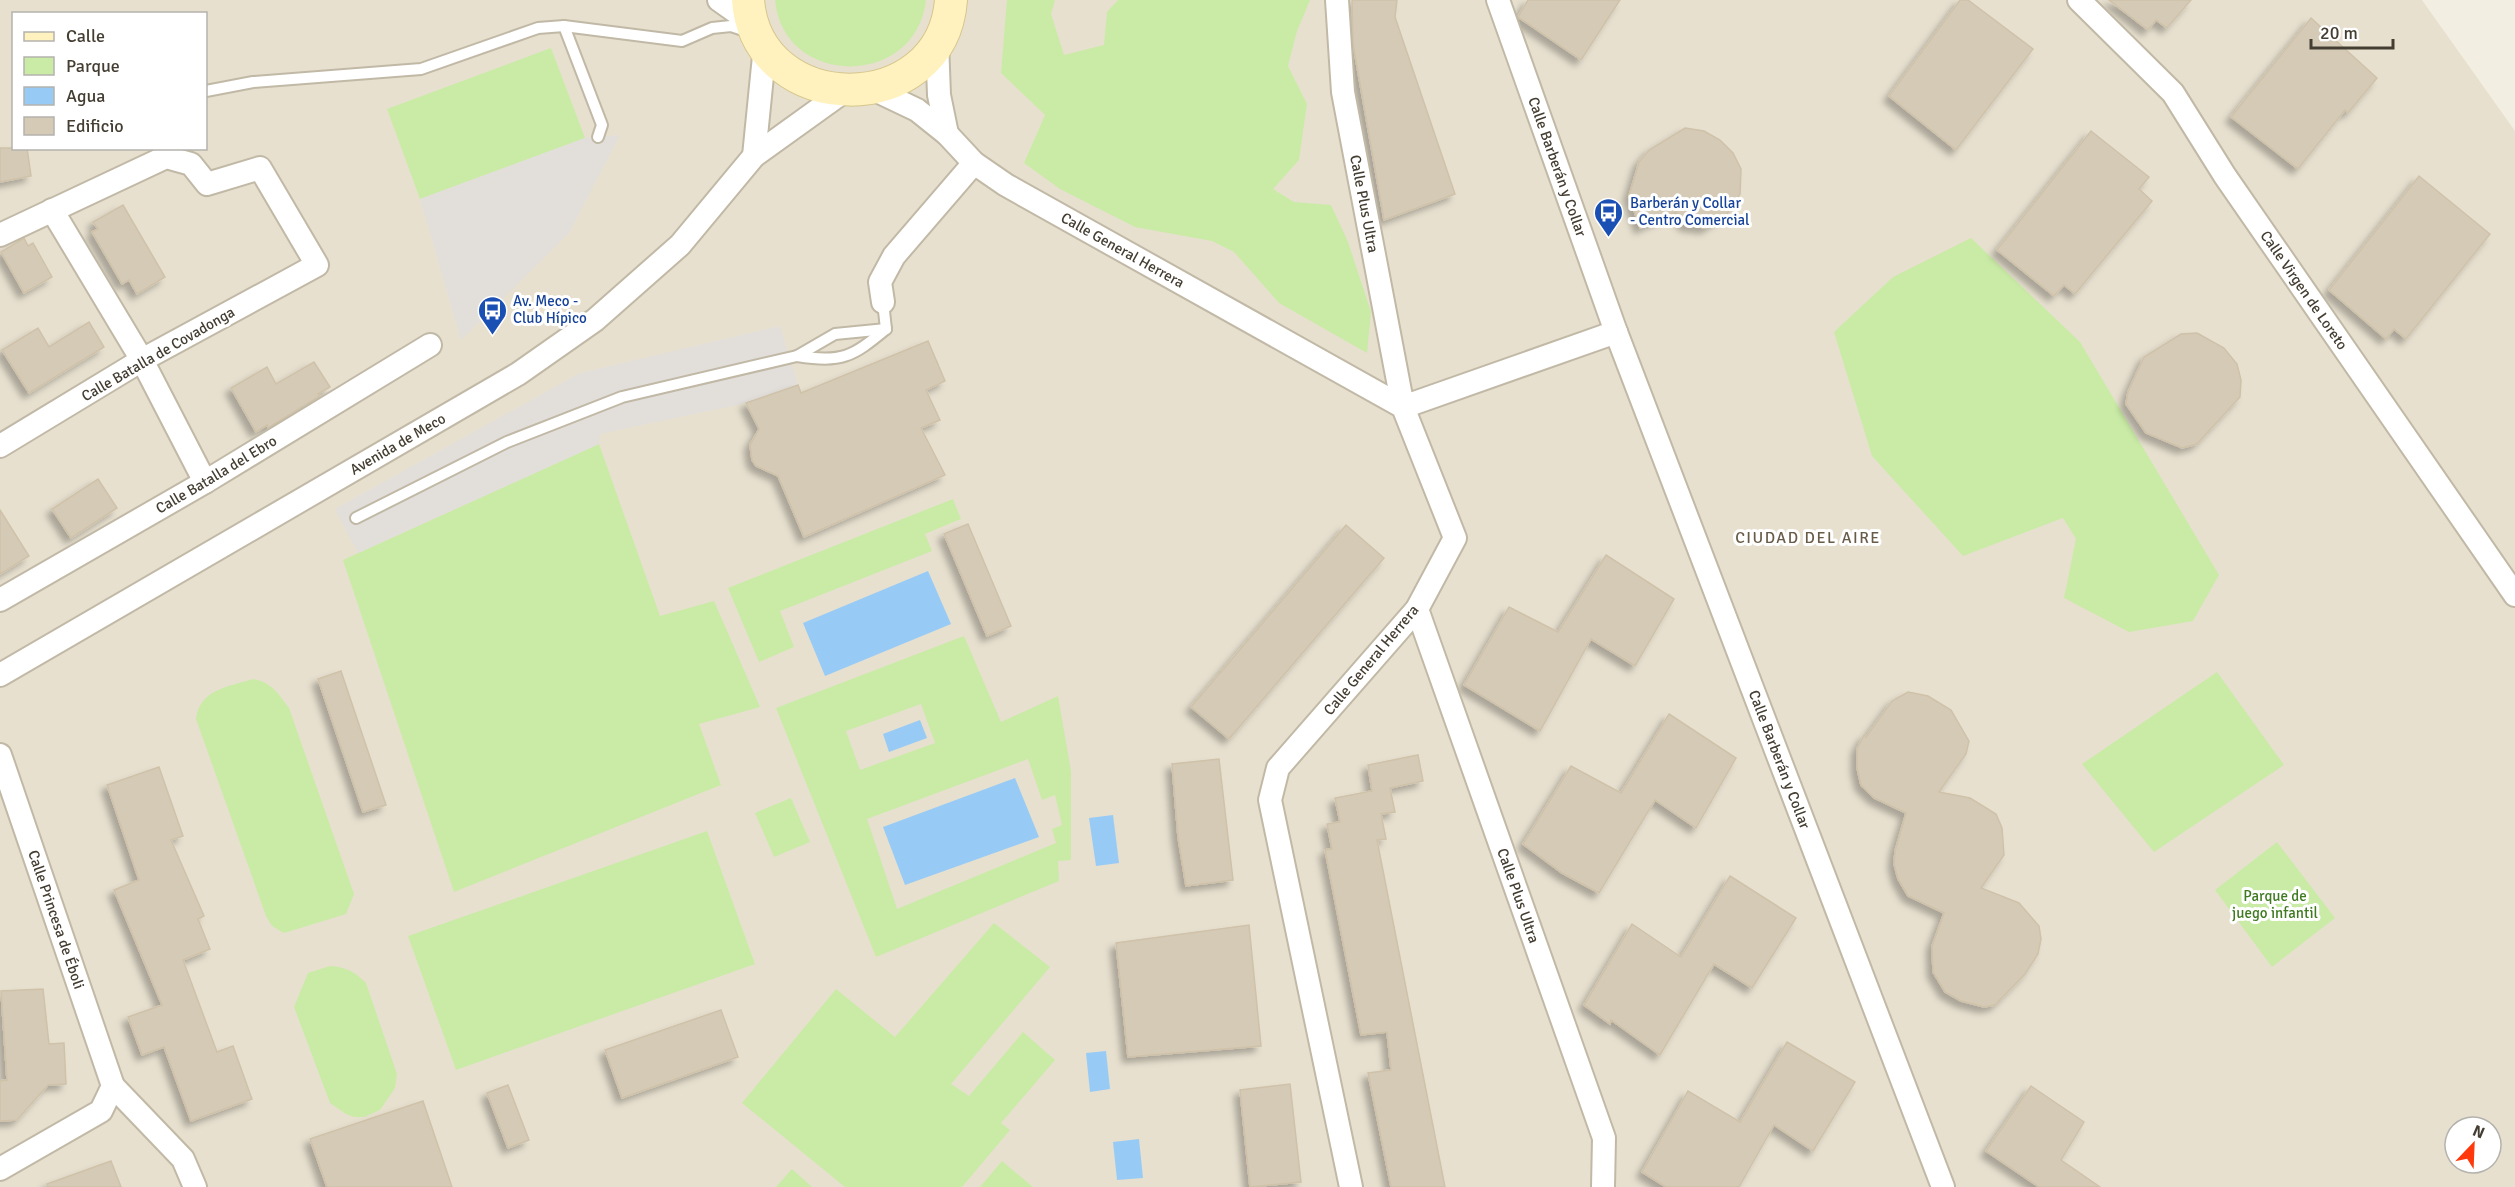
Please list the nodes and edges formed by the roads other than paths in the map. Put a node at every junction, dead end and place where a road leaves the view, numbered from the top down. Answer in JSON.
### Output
{"nodes":[{"id":1,"x":719,"y":0,"type":"edge"},
{"id":2,"x":951,"y":0,"type":"edge"},
{"id":3,"x":1337,"y":0,"type":"edge"},
{"id":4,"x":1498,"y":0,"type":"edge"},
{"id":5,"x":2079,"y":0,"type":"edge"},
{"id":6,"x":564,"y":26,"type":"junction"},
{"id":7,"x":756,"y":26,"type":"edge"},
{"id":8,"x":937,"y":42,"type":"junction"},
{"id":9,"x":858,"y":90,"type":"junction"},
{"id":10,"x":207,"y":91,"type":"edge"},
{"id":11,"x":947,"y":134,"type":"junction"},
{"id":12,"x":598,"y":137,"type":"dead end"},
{"id":13,"x":754,"y":156,"type":"junction"},
{"id":14,"x":974,"y":163,"type":"junction"},
{"id":15,"x":52,"y":210,"type":"junction"},
{"id":16,"x":0,"y":235,"type":"edge"},
{"id":17,"x":883,"y":302,"type":"joint"},
{"id":18,"x":886,"y":329,"type":"junction"},
{"id":19,"x":1616,"y":332,"type":"junction"},
{"id":20,"x":430,"y":345,"type":"dead end"},
{"id":21,"x":797,"y":356,"type":"junction"},
{"id":22,"x":142,"y":360,"type":"junction"},
{"id":23,"x":1403,"y":407,"type":"junction"},
{"id":24,"x":0,"y":446,"type":"edge"},
{"id":25,"x":205,"y":483,"type":"junction"},
{"id":26,"x":356,"y":518,"type":"dead end"},
{"id":27,"x":2515,"y":595,"type":"edge"},
{"id":28,"x":0,"y":600,"type":"edge"},
{"id":29,"x":1417,"y":609,"type":"junction"},
{"id":30,"x":0,"y":675,"type":"edge"},
{"id":31,"x":0,"y":754,"type":"edge"},
{"id":32,"x":113,"y":1086,"type":"junction"},
{"id":33,"x":0,"y":1168,"type":"edge"},
{"id":34,"x":195,"y":1187,"type":"edge"},
{"id":35,"x":1351,"y":1187,"type":"edge"},
{"id":36,"x":1604,"y":1187,"type":"edge"},
{"id":37,"x":1943,"y":1187,"type":"edge"}],
"edges":[{"from":1,"to":7,"type":"street"},
{"from":2,"to":8,"type":"street"},
{"from":3,"to":23,"type":"street","name":"Calle Plus Ultra"},
{"from":4,"to":19,"type":"street","name":"Calle Barberán y Collar"},
{"from":5,"to":27,"type":"street","name":"Calle Virgen de Loreto"},
{"from":6,"to":7,"type":"lane"},
{"from":6,"to":10,"type":"lane"},
{"from":6,"to":12,"type":"lane"},
{"from":7,"to":9,"type":"street"},
{"from":7,"to":13,"type":"street"},
{"from":8,"to":9,"type":"street"},
{"from":8,"to":11,"type":"street"},
{"from":9,"to":11,"type":"street","name":"Calle General Herrera"},
{"from":9,"to":13,"type":"street","name":"Avenida de Meco"},
{"from":11,"to":14,"type":"street","name":"Calle General Herrera"},
{"from":13,"to":30,"type":"street","name":"Avenida de Meco"},
{"from":14,"to":17,"type":"street"},
{"from":14,"to":23,"type":"street","name":"Calle General Herrera"},
{"from":15,"to":16,"type":"street"},
{"from":15,"to":22,"type":"street"},
{"from":15,"to":22,"type":"street","name":"Calle Batalla de Covadonga"},
{"from":17,"to":18,"type":"lane"},
{"from":18,"to":21,"type":"lane"},
{"from":18,"to":21,"type":"lane"},
{"from":19,"to":23,"type":"street"},
{"from":19,"to":37,"type":"street","name":"Calle Barberán y Collar"},
{"from":20,"to":25,"type":"street","name":"Calle Batalla del Ebro"},
{"from":21,"to":26,"type":"lane"},
{"from":22,"to":24,"type":"street","name":"Calle Batalla de Covadonga"},
{"from":22,"to":25,"type":"street"},
{"from":23,"to":29,"type":"street","name":"Calle General Herrera"},
{"from":25,"to":28,"type":"street","name":"Calle Batalla del Ebro"},
{"from":29,"to":35,"type":"street","name":"Calle General Herrera"},
{"from":29,"to":36,"type":"street","name":"Calle Plus Ultra"},
{"from":31,"to":32,"type":"street","name":"Calle Princesa de Éboli"},
{"from":32,"to":33,"type":"street"},
{"from":32,"to":34,"type":"street","name":"Calle Princesa de Éboli"}]}
